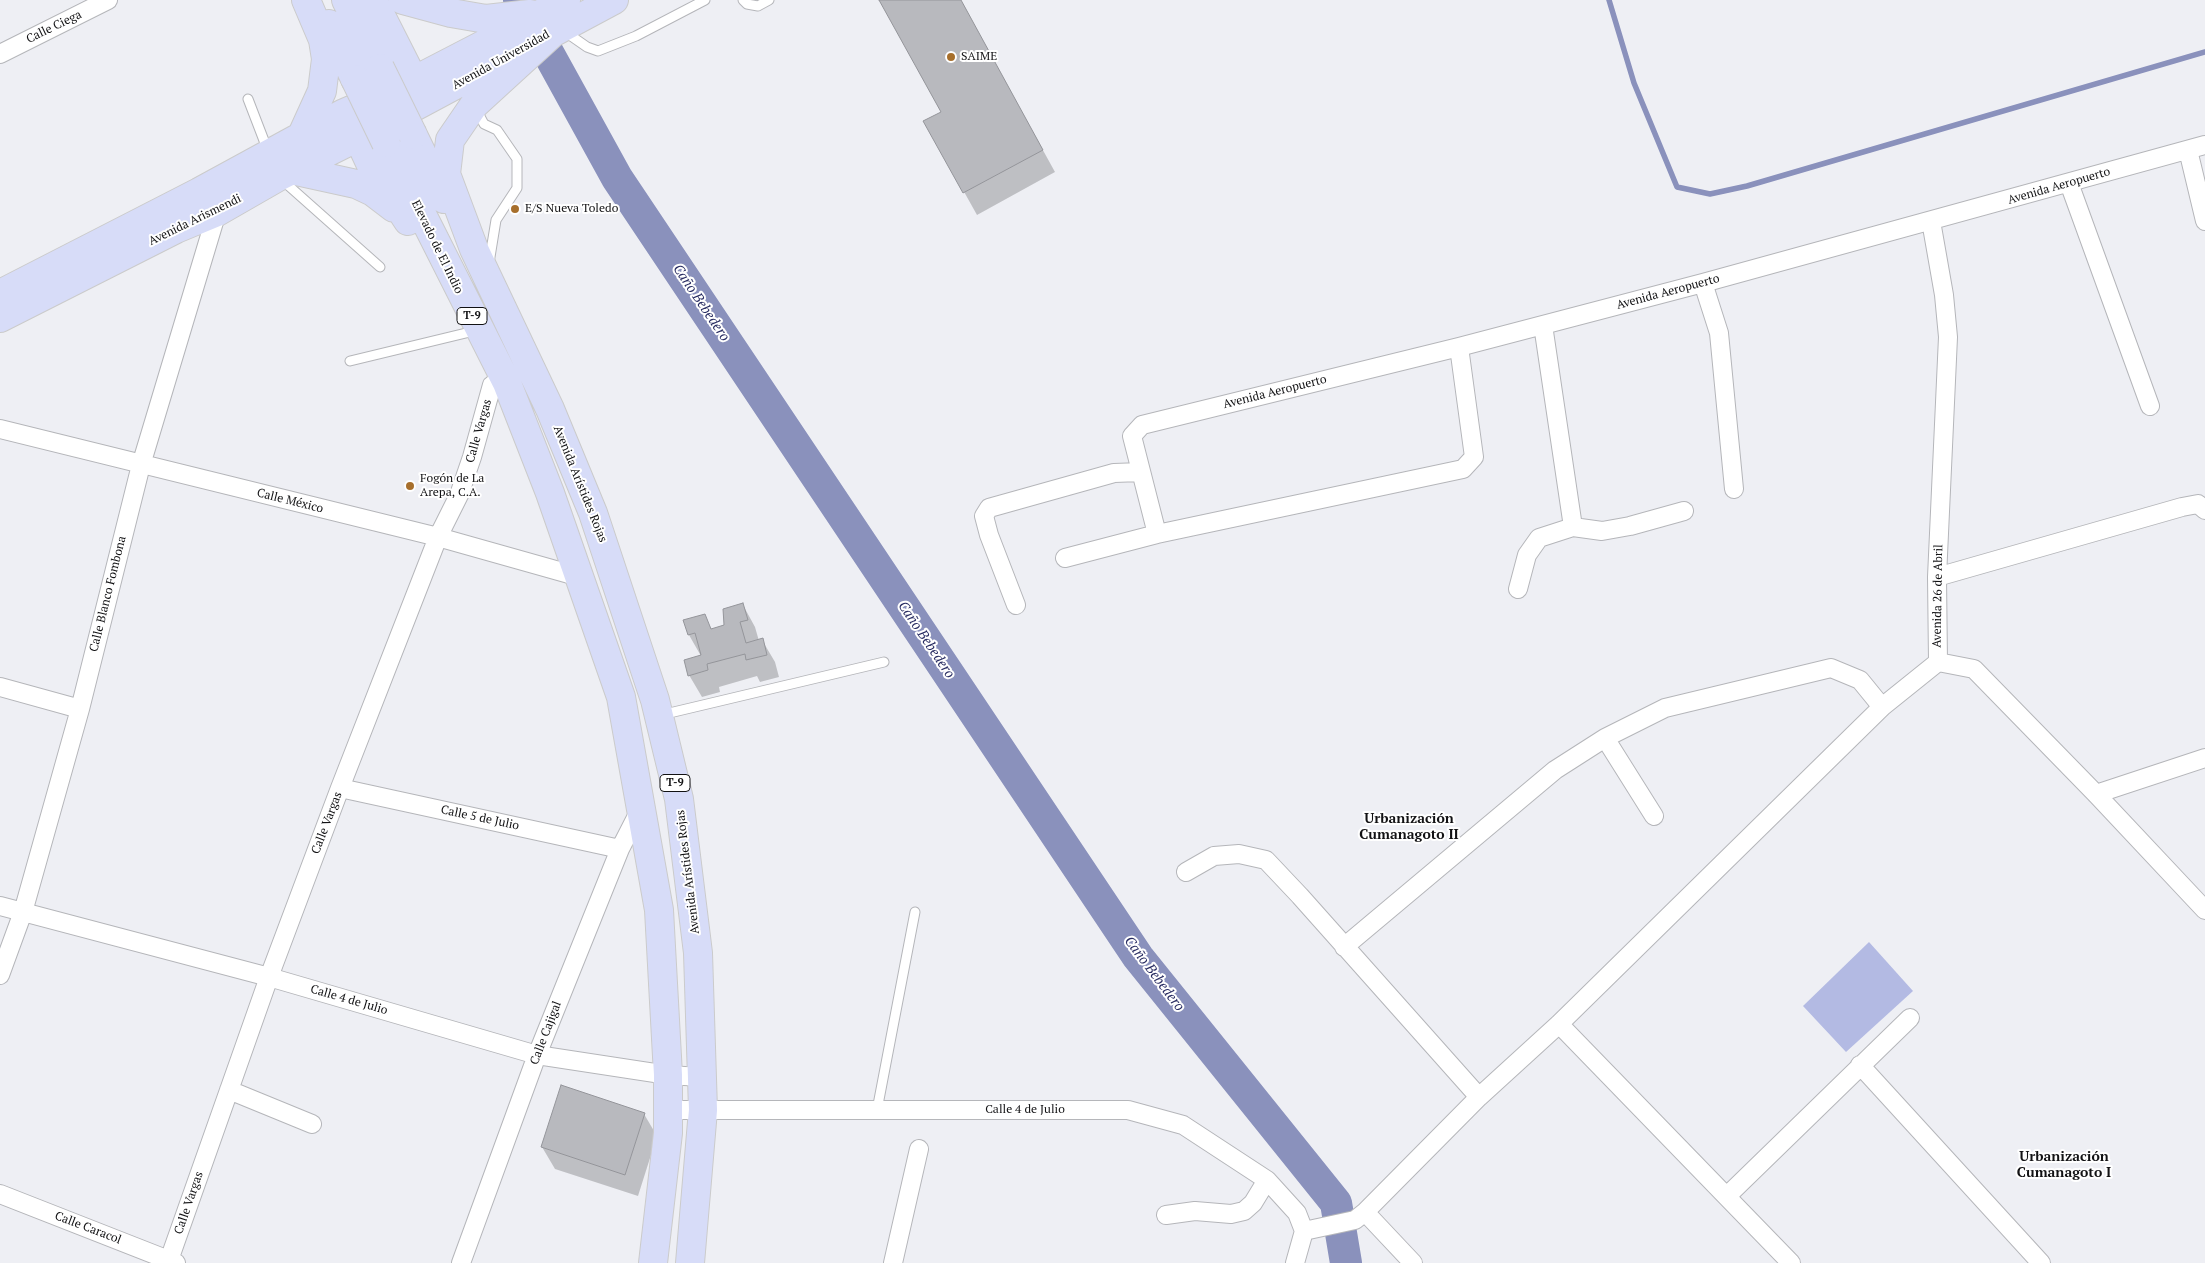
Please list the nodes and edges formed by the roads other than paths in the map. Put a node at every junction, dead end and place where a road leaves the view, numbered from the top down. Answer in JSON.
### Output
{"nodes":[{"id":1,"x":108,"y":0,"type":"edge"},
{"id":2,"x":306,"y":0,"type":"edge"},
{"id":3,"x":318,"y":0,"type":"edge"},
{"id":4,"x":346,"y":0,"type":"edge"},
{"id":5,"x":373,"y":0,"type":"edge"},
{"id":6,"x":402,"y":0,"type":"edge"},
{"id":7,"x":614,"y":0,"type":"edge"},
{"id":8,"x":704,"y":0,"type":"edge"},
{"id":9,"x":743,"y":0,"type":"edge"},
{"id":10,"x":769,"y":0,"type":"edge"},
{"id":11,"x":556,"y":17,"type":"edge"},
{"id":12,"x":503,"y":44,"type":"junction"},
{"id":13,"x":0,"y":54,"type":"edge"},
{"id":14,"x":413,"y":79,"type":"junction"},
{"id":15,"x":388,"y":94,"type":"junction"},
{"id":16,"x":248,"y":99,"type":"dead end"},
{"id":17,"x":474,"y":105,"type":"junction"},
{"id":18,"x":388,"y":132,"type":"junction"},
{"id":19,"x":302,"y":135,"type":"junction"},
{"id":20,"x":358,"y":137,"type":"junction"},
{"id":21,"x":2197,"y":147,"type":"edge"},
{"id":22,"x":280,"y":167,"type":"junction"},
{"id":23,"x":2069,"y":183,"type":"junction"},
{"id":24,"x":217,"y":212,"type":"junction"},
{"id":25,"x":407,"y":220,"type":"junction"},
{"id":26,"x":1932,"y":221,"type":"junction"},
{"id":27,"x":2205,"y":221,"type":"edge"},
{"id":28,"x":380,"y":267,"type":"dead end"},
{"id":29,"x":486,"y":276,"type":"junction"},
{"id":30,"x":1703,"y":283,"type":"junction"},
{"id":31,"x":0,"y":294,"type":"edge"},
{"id":32,"x":0,"y":318,"type":"edge"},
{"id":33,"x":1543,"y":325,"type":"junction"},
{"id":34,"x":512,"y":331,"type":"junction"},
{"id":35,"x":466,"y":333,"type":"junction"},
{"id":36,"x":1459,"y":347,"type":"junction"},
{"id":37,"x":350,"y":361,"type":"dead end"},
{"id":38,"x":492,"y":385,"type":"junction"},
{"id":39,"x":2150,"y":406,"type":"dead end"},
{"id":40,"x":0,"y":429,"type":"edge"},
{"id":41,"x":141,"y":465,"type":"junction"},
{"id":42,"x":1141,"y":472,"type":"junction"},
{"id":43,"x":1734,"y":489,"type":"dead end"},
{"id":44,"x":550,"y":493,"type":"junction"},
{"id":45,"x":1684,"y":510,"type":"dead end"},
{"id":46,"x":2205,"y":510,"type":"edge"},
{"id":47,"x":1574,"y":527,"type":"junction"},
{"id":48,"x":1157,"y":534,"type":"junction"},
{"id":49,"x":438,"y":537,"type":"junction"},
{"id":50,"x":1065,"y":558,"type":"dead end"},
{"id":51,"x":580,"y":577,"type":"junction"},
{"id":52,"x":1937,"y":577,"type":"junction"},
{"id":53,"x":1518,"y":589,"type":"dead end"},
{"id":54,"x":1016,"y":605,"type":"dead end"},
{"id":55,"x":884,"y":662,"type":"dead end"},
{"id":56,"x":1938,"y":662,"type":"junction"},
{"id":57,"x":0,"y":687,"type":"edge"},
{"id":58,"x":1882,"y":708,"type":"junction"},
{"id":59,"x":80,"y":709,"type":"junction"},
{"id":60,"x":659,"y":715,"type":"junction"},
{"id":61,"x":1604,"y":738,"type":"junction"},
{"id":62,"x":2205,"y":758,"type":"edge"},
{"id":63,"x":340,"y":788,"type":"junction"},
{"id":64,"x":2096,"y":794,"type":"junction"},
{"id":65,"x":641,"y":808,"type":"junction"},
{"id":66,"x":1654,"y":816,"type":"dead end"},
{"id":67,"x":620,"y":849,"type":"junction"},
{"id":68,"x":1186,"y":872,"type":"dead end"},
{"id":69,"x":0,"y":906,"type":"edge"},
{"id":70,"x":2205,"y":910,"type":"edge"},
{"id":71,"x":23,"y":912,"type":"junction"},
{"id":72,"x":915,"y":912,"type":"dead end"},
{"id":73,"x":1344,"y":947,"type":"junction"},
{"id":74,"x":0,"y":975,"type":"edge"},
{"id":75,"x":269,"y":977,"type":"junction"},
{"id":76,"x":1910,"y":1018,"type":"dead end"},
{"id":77,"x":1559,"y":1024,"type":"junction"},
{"id":78,"x":537,"y":1055,"type":"junction"},
{"id":79,"x":1860,"y":1065,"type":"junction"},
{"id":80,"x":668,"y":1075,"type":"junction"},
{"id":81,"x":701,"y":1077,"type":"junction"},
{"id":82,"x":229,"y":1090,"type":"junction"},
{"id":83,"x":1479,"y":1097,"type":"junction"},
{"id":84,"x":668,"y":1110,"type":"junction"},
{"id":85,"x":703,"y":1110,"type":"junction"},
{"id":86,"x":877,"y":1110,"type":"junction"},
{"id":87,"x":312,"y":1124,"type":"dead end"},
{"id":88,"x":919,"y":1149,"type":"dead end"},
{"id":89,"x":1267,"y":1180,"type":"junction"},
{"id":90,"x":0,"y":1194,"type":"edge"},
{"id":91,"x":1727,"y":1196,"type":"junction"},
{"id":92,"x":1166,"y":1215,"type":"dead end"},
{"id":93,"x":1360,"y":1216,"type":"junction"},
{"id":94,"x":1304,"y":1230,"type":"junction"},
{"id":95,"x":171,"y":1262,"type":"edge"},
{"id":96,"x":461,"y":1263,"type":"edge"},
{"id":97,"x":654,"y":1263,"type":"edge"},
{"id":98,"x":690,"y":1263,"type":"edge"},
{"id":99,"x":893,"y":1263,"type":"edge"},
{"id":100,"x":1295,"y":1263,"type":"edge"},
{"id":101,"x":1413,"y":1263,"type":"edge"},
{"id":102,"x":1792,"y":1263,"type":"edge"},
{"id":103,"x":2041,"y":1263,"type":"edge"}],
"edges":[{"from":1,"to":13,"type":"street","name":"Calle Ciega"},
{"from":2,"to":19,"type":"main road"},
{"from":3,"to":18,"type":"main road","name":"Elevado de El Indio","number":"T-9","bridge":true},
{"from":4,"to":34,"type":"main road","bridge":true},
{"from":5,"to":14,"type":"main road"},
{"from":6,"to":12,"type":"main road"},
{"from":7,"to":11,"type":"main road","name":"Avenida Universidad","number":"T-9"},
{"from":8,"to":11,"type":"lane"},
{"from":9,"to":10,"type":"lane"},
{"from":11,"to":12,"type":"main road","name":"Avenida Universidad","number":"T-9"},
{"from":11,"to":12,"type":"main road"},
{"from":12,"to":14,"type":"main road","name":"Avenida Universidad","number":"T-9"},
{"from":12,"to":17,"type":"main road","number":"T-9"},
{"from":12,"to":18,"type":"main road","name":"Avenida Universidad","number":"T-9"},
{"from":14,"to":15,"type":"main road","name":"Avenida Universidad","number":"T-9"},
{"from":14,"to":18,"type":"main road"},
{"from":15,"to":19,"type":"main road","name":"Avenida Arismendi"},
{"from":15,"to":20,"type":"main road","number":"T-9"},
{"from":16,"to":22,"type":"lane"},
{"from":17,"to":29,"type":"main road","number":"T-9"},
{"from":17,"to":29,"type":"lane"},
{"from":18,"to":20,"type":"main road","name":"Avenida Arismendi"},
{"from":18,"to":44,"type":"main road","name":"Elevado de El Indio","number":"T-9"},
{"from":19,"to":22,"type":"main road","name":"Avenida Arismendi"},
{"from":20,"to":22,"type":"main road","name":"Avenida Arismendi"},
{"from":20,"to":25,"type":"main road","number":"T-9"},
{"from":21,"to":23,"type":"street","name":"Avenida Aeropuerto"},
{"from":21,"to":27,"type":"street"},
{"from":22,"to":24,"type":"main road","name":"Avenida Arismendi"},
{"from":22,"to":25,"type":"main road","number":"T-9"},
{"from":22,"to":28,"type":"lane"},
{"from":22,"to":31,"type":"main road","name":"Avenida Arismendi"},
{"from":23,"to":26,"type":"street","name":"Avenida Aeropuerto"},
{"from":23,"to":39,"type":"street"},
{"from":24,"to":32,"type":"main road","name":"Avenida Arismendi"},
{"from":24,"to":41,"type":"street","name":"Calle Blanco Fombona"},
{"from":25,"to":35,"type":"main road","number":"T-9"},
{"from":26,"to":30,"type":"street","name":"Avenida Aeropuerto"},
{"from":26,"to":52,"type":"street","name":"Avenida 26 de Abril"},
{"from":29,"to":34,"type":"main road","number":"T-9"},
{"from":30,"to":33,"type":"street","name":"Avenida Aeropuerto"},
{"from":30,"to":43,"type":"street"},
{"from":33,"to":36,"type":"street","name":"Avenida Aeropuerto"},
{"from":33,"to":47,"type":"street"},
{"from":34,"to":60,"type":"main road","name":"Avenida Arístides Rojas","number":"T-9"},
{"from":35,"to":37,"type":"lane"},
{"from":35,"to":38,"type":"main road","number":"T-9"},
{"from":36,"to":42,"type":"street","name":"Avenida Aeropuerto"},
{"from":36,"to":48,"type":"street"},
{"from":38,"to":44,"type":"main road","number":"T-9"},
{"from":38,"to":49,"type":"street","name":"Calle Vargas"},
{"from":40,"to":41,"type":"street","name":"Calle México"},
{"from":41,"to":49,"type":"street","name":"Calle México"},
{"from":41,"to":59,"type":"street","name":"Calle Blanco Fombona"},
{"from":42,"to":48,"type":"street"},
{"from":42,"to":54,"type":"street"},
{"from":44,"to":51,"type":"main road","number":"T-9"},
{"from":45,"to":47,"type":"street"},
{"from":46,"to":52,"type":"street"},
{"from":47,"to":53,"type":"street"},
{"from":48,"to":50,"type":"street"},
{"from":49,"to":51,"type":"street","name":"Calle México"},
{"from":49,"to":63,"type":"street","name":"Calle Vargas"},
{"from":51,"to":65,"type":"main road","number":"T-9"},
{"from":52,"to":56,"type":"street","name":"Avenida 26 de Abril"},
{"from":55,"to":60,"type":"lane"},
{"from":56,"to":58,"type":"street"},
{"from":56,"to":64,"type":"street","name":"Avenida 26 de Abril"},
{"from":57,"to":59,"type":"street"},
{"from":58,"to":61,"type":"street"},
{"from":58,"to":77,"type":"street"},
{"from":59,"to":71,"type":"street","name":"Calle Blanco Fombona"},
{"from":60,"to":81,"type":"main road","name":"Avenida Arístides Rojas","number":"T-9"},
{"from":61,"to":66,"type":"street"},
{"from":61,"to":73,"type":"street"},
{"from":62,"to":64,"type":"street"},
{"from":63,"to":67,"type":"street","name":"Calle 5 de Julio"},
{"from":63,"to":75,"type":"street","name":"Calle Vargas"},
{"from":64,"to":70,"type":"street","name":"Avenida 26 de Abril"},
{"from":65,"to":67,"type":"street","name":"Calle Cajigal"},
{"from":65,"to":80,"type":"main road","number":"T-9"},
{"from":67,"to":78,"type":"street","name":"Calle Cajigal"},
{"from":68,"to":73,"type":"street"},
{"from":69,"to":71,"type":"street","name":"Calle 4 de Julio"},
{"from":71,"to":74,"type":"street","name":"Calle Blanco Fombona"},
{"from":71,"to":75,"type":"street","name":"Calle 4 de Julio"},
{"from":72,"to":86,"type":"lane"},
{"from":73,"to":83,"type":"street"},
{"from":75,"to":78,"type":"street","name":"Calle 4 de Julio"},
{"from":75,"to":82,"type":"street","name":"Calle Vargas"},
{"from":76,"to":79,"type":"street"},
{"from":77,"to":83,"type":"street"},
{"from":77,"to":91,"type":"street"},
{"from":78,"to":80,"type":"street","name":"Calle 4 de Julio"},
{"from":78,"to":96,"type":"street","name":"Calle Cajigal"},
{"from":79,"to":91,"type":"street"},
{"from":79,"to":103,"type":"street"},
{"from":80,"to":81,"type":"street","name":"Calle 4 de Julio"},
{"from":80,"to":84,"type":"main road","number":"T-9"},
{"from":81,"to":85,"type":"main road","name":"Avenida Arístides Rojas","number":"T-9"},
{"from":82,"to":87,"type":"street"},
{"from":82,"to":95,"type":"street","name":"Calle Vargas"},
{"from":83,"to":93,"type":"street"},
{"from":84,"to":85,"type":"street","name":"Calle 4 de Julio"},
{"from":84,"to":97,"type":"main road","number":"T-9"},
{"from":85,"to":86,"type":"street","name":"Calle 4 de Julio"},
{"from":85,"to":98,"type":"main road","name":"Avenida Arístides Rojas","number":"T-9"},
{"from":86,"to":89,"type":"street","name":"Calle 4 de Julio"},
{"from":88,"to":99,"type":"street"},
{"from":89,"to":92,"type":"street"},
{"from":89,"to":94,"type":"street","name":"Calle 4 de Julio"},
{"from":90,"to":95,"type":"street","name":"Calle Caracol"},
{"from":91,"to":102,"type":"street"},
{"from":93,"to":94,"type":"street"},
{"from":93,"to":101,"type":"street"},
{"from":94,"to":100,"type":"street"}]}
